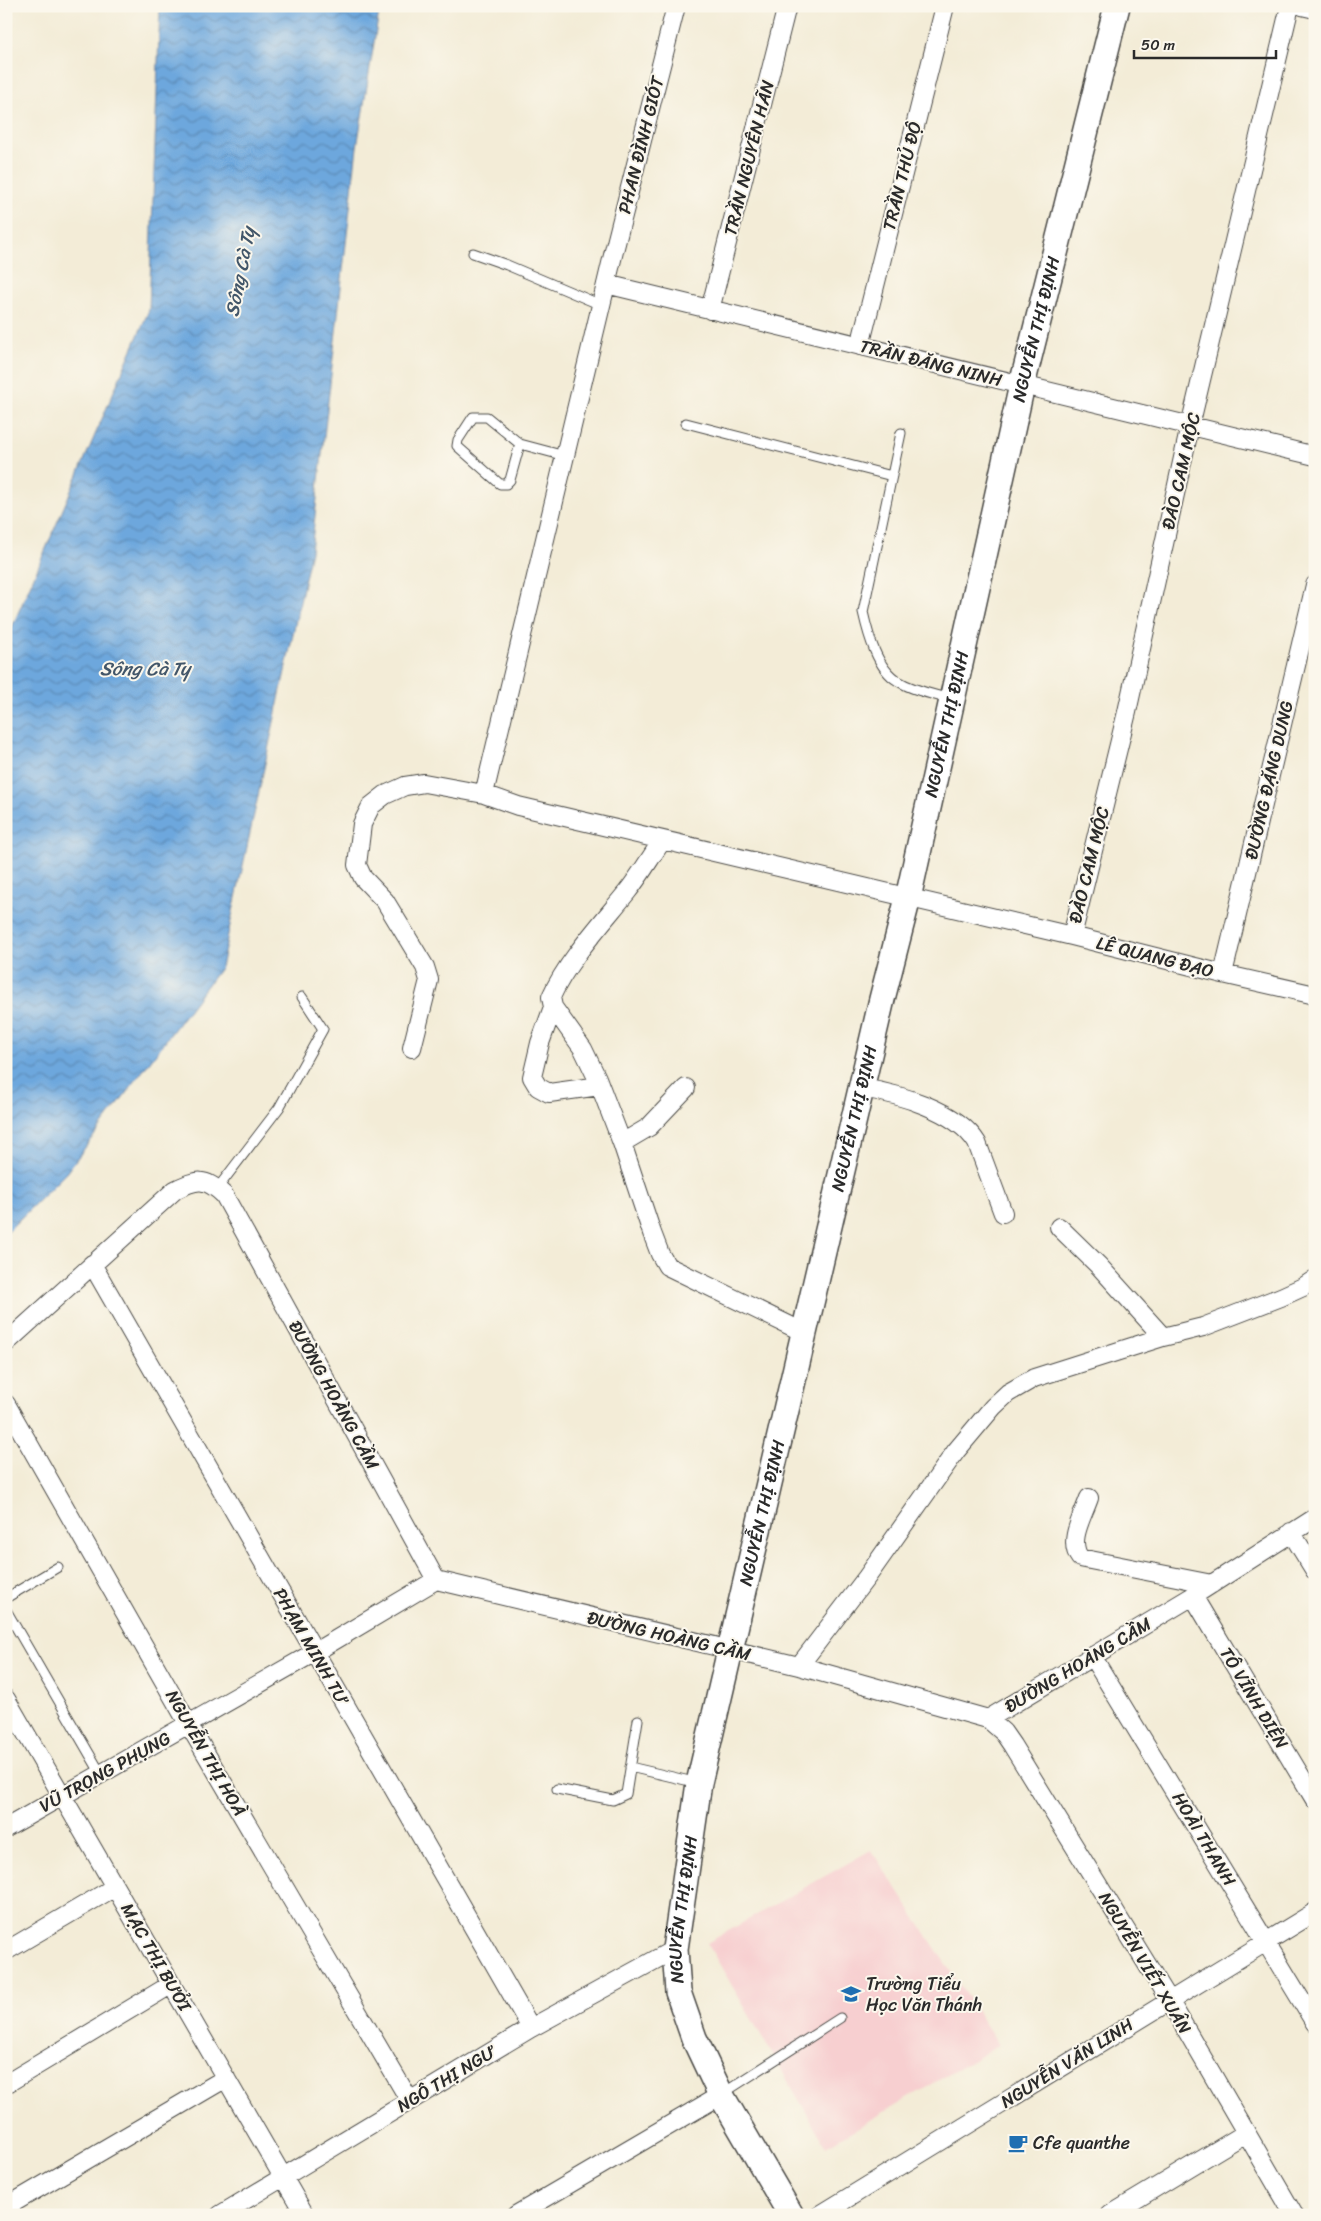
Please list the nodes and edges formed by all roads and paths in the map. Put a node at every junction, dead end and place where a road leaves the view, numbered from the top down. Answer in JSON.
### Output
{"nodes":[{"id":1,"x":787,"y":6,"type":"edge"},
{"id":2,"x":945,"y":6,"type":"edge"},
{"id":3,"x":1117,"y":6,"type":"edge"},
{"id":4,"x":1290,"y":6,"type":"edge"},
{"id":5,"x":1302,"y":6,"type":"edge"},
{"id":6,"x":674,"y":7,"type":"edge"},
{"id":7,"x":1315,"y":9,"type":"edge"},
{"id":8,"x":473,"y":253,"type":"dead end"},
{"id":9,"x":606,"y":284,"type":"junction"},
{"id":10,"x":601,"y":305,"type":"junction"},
{"id":11,"x":710,"y":310,"type":"junction"},
{"id":12,"x":860,"y":346,"type":"junction"},
{"id":13,"x":1022,"y":385,"type":"junction"},
{"id":14,"x":686,"y":423,"type":"dead end"},
{"id":15,"x":1190,"y":426,"type":"junction"},
{"id":16,"x":901,"y":433,"type":"dead end"},
{"id":17,"x":520,"y":444,"type":"junction"},
{"id":18,"x":565,"y":456,"type":"junction"},
{"id":19,"x":1315,"y":456,"type":"edge"},
{"id":20,"x":892,"y":476,"type":"junction"},
{"id":21,"x":1315,"y":585,"type":"edge"},
{"id":22,"x":953,"y":700,"type":"junction"},
{"id":23,"x":484,"y":794,"type":"junction"},
{"id":24,"x":662,"y":841,"type":"junction"},
{"id":25,"x":908,"y":898,"type":"junction"},
{"id":26,"x":1072,"y":936,"type":"junction"},
{"id":27,"x":1223,"y":974,"type":"junction"},
{"id":28,"x":1315,"y":995,"type":"edge"},
{"id":29,"x":302,"y":997,"type":"dead end"},
{"id":30,"x":553,"y":1007,"type":"junction"},
{"id":31,"x":412,"y":1048,"type":"dead end"},
{"id":32,"x":600,"y":1086,"type":"junction"},
{"id":33,"x":686,"y":1088,"type":"dead end"},
{"id":34,"x":862,"y":1088,"type":"junction"},
{"id":35,"x":622,"y":1144,"type":"junction"},
{"id":36,"x":217,"y":1189,"type":"junction"},
{"id":37,"x":1003,"y":1213,"type":"dead end"},
{"id":38,"x":1059,"y":1227,"type":"dead end"},
{"id":39,"x":92,"y":1264,"type":"junction"},
{"id":40,"x":1315,"y":1279,"type":"edge"},
{"id":41,"x":805,"y":1333,"type":"junction"},
{"id":42,"x":1163,"y":1337,"type":"junction"},
{"id":43,"x":6,"y":1343,"type":"edge"},
{"id":44,"x":6,"y":1404,"type":"edge"},
{"id":45,"x":1089,"y":1498,"type":"dead end"},
{"id":46,"x":1315,"y":1518,"type":"edge"},
{"id":47,"x":1292,"y":1532,"type":"junction"},
{"id":48,"x":58,"y":1567,"type":"dead end"},
{"id":49,"x":1315,"y":1572,"type":"edge"},
{"id":50,"x":436,"y":1580,"type":"junction"},
{"id":51,"x":1212,"y":1584,"type":"junction"},
{"id":52,"x":1192,"y":1596,"type":"junction"},
{"id":53,"x":6,"y":1598,"type":"edge"},
{"id":54,"x":6,"y":1610,"type":"edge"},
{"id":55,"x":732,"y":1651,"type":"junction"},
{"id":56,"x":315,"y":1652,"type":"junction"},
{"id":57,"x":1092,"y":1656,"type":"junction"},
{"id":58,"x":799,"y":1666,"type":"junction"},
{"id":59,"x":6,"y":1699,"type":"edge"},
{"id":60,"x":988,"y":1719,"type":"junction"},
{"id":61,"x":638,"y":1720,"type":"dead end"},
{"id":62,"x":189,"y":1725,"type":"junction"},
{"id":63,"x":630,"y":1767,"type":"junction"},
{"id":64,"x":101,"y":1774,"type":"junction"},
{"id":65,"x":699,"y":1783,"type":"junction"},
{"id":66,"x":557,"y":1789,"type":"dead end"},
{"id":67,"x":62,"y":1796,"type":"junction"},
{"id":68,"x":1315,"y":1800,"type":"edge"},
{"id":69,"x":6,"y":1828,"type":"edge"},
{"id":70,"x":116,"y":1887,"type":"junction"},
{"id":71,"x":1315,"y":1912,"type":"edge"},
{"id":72,"x":1266,"y":1942,"type":"junction"},
{"id":73,"x":675,"y":1949,"type":"junction"},
{"id":74,"x":6,"y":1951,"type":"edge"},
{"id":75,"x":172,"y":1984,"type":"junction"},
{"id":76,"x":1169,"y":2000,"type":"junction"},
{"id":77,"x":840,"y":2018,"type":"dead end"},
{"id":78,"x":1315,"y":2023,"type":"edge"},
{"id":79,"x":531,"y":2028,"type":"junction"},
{"id":80,"x":226,"y":2078,"type":"junction"},
{"id":81,"x":6,"y":2084,"type":"edge"},
{"id":82,"x":722,"y":2095,"type":"junction"},
{"id":83,"x":410,"y":2101,"type":"junction"},
{"id":84,"x":1246,"y":2134,"type":"junction"},
{"id":85,"x":283,"y":2177,"type":"junction"},
{"id":86,"x":6,"y":2207,"type":"edge"},
{"id":87,"x":220,"y":2215,"type":"edge"},
{"id":88,"x":305,"y":2215,"type":"edge"},
{"id":89,"x":516,"y":2215,"type":"edge"},
{"id":90,"x":791,"y":2215,"type":"edge"},
{"id":91,"x":820,"y":2215,"type":"edge"},
{"id":92,"x":1110,"y":2215,"type":"edge"},
{"id":93,"x":1294,"y":2215,"type":"edge"}],
"edges":[{"from":1,"to":11,"type":"street","name":"TRẦN NGUYÊN HÃN"},
{"from":2,"to":12,"type":"street","name":"TRẦN THỦ ĐỘ"},
{"from":3,"to":13,"type":"street","name":"NGUYỄN THỊ ĐỊNH"},
{"from":4,"to":15,"type":"street","name":"ĐÀO CAM MỘC"},
{"from":5,"to":7,"type":"street"},
{"from":6,"to":9,"type":"street","name":"PHAN ĐÌNH GIÓT"},
{"from":8,"to":10,"type":"lane"},
{"from":9,"to":10,"type":"street","name":"PHAN ĐÌNH GIÓT"},
{"from":9,"to":11,"type":"street","name":"TRẦN ĐĂNG NINH"},
{"from":10,"to":18,"type":"street","name":"PHAN ĐÌNH GIÓT"},
{"from":11,"to":12,"type":"street","name":"TRẦN ĐĂNG NINH"},
{"from":12,"to":13,"type":"street","name":"TRẦN ĐĂNG NINH"},
{"from":13,"to":15,"type":"street","name":"TRẦN ĐĂNG NINH"},
{"from":13,"to":22,"type":"street","name":"NGUYỄN THỊ ĐỊNH"},
{"from":14,"to":20,"type":"lane"},
{"from":15,"to":19,"type":"street","name":"TRẦN ĐĂNG NINH"},
{"from":15,"to":26,"type":"street","name":"ĐÀO CAM MỘC"},
{"from":16,"to":20,"type":"lane"},
{"from":17,"to":17,"type":"lane"},
{"from":17,"to":18,"type":"lane"},
{"from":18,"to":23,"type":"street","name":"PHAN ĐÌNH GIÓT"},
{"from":20,"to":22,"type":"lane"},
{"from":21,"to":27,"type":"street","name":"ĐƯỜNG ĐẶNG DUNG"},
{"from":22,"to":25,"type":"street","name":"NGUYỄN THỊ ĐỊNH"},
{"from":23,"to":24,"type":"street","name":"LÊ QUANG ĐẠO"},
{"from":23,"to":31,"type":"street","name":"LÊ QUANG ĐẠO"},
{"from":24,"to":25,"type":"street","name":"LÊ QUANG ĐẠO"},
{"from":24,"to":30,"type":"street"},
{"from":25,"to":26,"type":"street","name":"LÊ QUANG ĐẠO"},
{"from":25,"to":34,"type":"street","name":"NGUYỄN THỊ ĐỊNH"},
{"from":26,"to":27,"type":"street","name":"LÊ QUANG ĐẠO"},
{"from":27,"to":28,"type":"street","name":"LÊ QUANG ĐẠO"},
{"from":29,"to":36,"type":"lane"},
{"from":30,"to":32,"type":"street"},
{"from":30,"to":32,"type":"street"},
{"from":32,"to":35,"type":"street"},
{"from":33,"to":35,"type":"street"},
{"from":34,"to":37,"type":"street"},
{"from":34,"to":41,"type":"street","name":"NGUYỄN THỊ ĐỊNH"},
{"from":35,"to":41,"type":"street"},
{"from":36,"to":39,"type":"street"},
{"from":36,"to":50,"type":"street","name":"ĐƯỜNG HOÀNG CẦM"},
{"from":38,"to":42,"type":"street"},
{"from":39,"to":43,"type":"street"},
{"from":39,"to":56,"type":"street","name":"PHẠM MINH TƯ"},
{"from":40,"to":42,"type":"street"},
{"from":41,"to":55,"type":"street","name":"NGUYỄN THỊ ĐỊNH"},
{"from":42,"to":58,"type":"street"},
{"from":44,"to":62,"type":"street","name":"NGUYỄN THỊ HOÀ"},
{"from":45,"to":51,"type":"street"},
{"from":46,"to":47,"type":"street","name":"ĐƯỜNG HOÀNG CẦM"},
{"from":47,"to":49,"type":"street"},
{"from":47,"to":51,"type":"street","name":"ĐƯỜNG HOÀNG CẦM"},
{"from":48,"to":53,"type":"lane"},
{"from":50,"to":55,"type":"street","name":"ĐƯỜNG HOÀNG CẦM"},
{"from":50,"to":56,"type":"street","name":"VŨ TRỌNG PHỤNG"},
{"from":51,"to":52,"type":"street","name":"ĐƯỜNG HOÀNG CẦM"},
{"from":52,"to":57,"type":"street","name":"ĐƯỜNG HOÀNG CẦM"},
{"from":52,"to":68,"type":"street","name":"TÔ VĨNH DIỆN"},
{"from":54,"to":64,"type":"lane"},
{"from":55,"to":58,"type":"street","name":"ĐƯỜNG HOÀNG CẦM"},
{"from":55,"to":65,"type":"street","name":"NGUYỄN THỊ ĐỊNH"},
{"from":56,"to":62,"type":"street","name":"VŨ TRỌNG PHỤNG"},
{"from":56,"to":79,"type":"street","name":"PHẠM MINH TƯ"},
{"from":57,"to":60,"type":"street","name":"ĐƯỜNG HOÀNG CẦM"},
{"from":57,"to":72,"type":"street","name":"HOÀI THANH"},
{"from":58,"to":60,"type":"street","name":"ĐƯỜNG HOÀNG CẦM"},
{"from":59,"to":67,"type":"street","name":"MẠC THỊ BƯỞI"},
{"from":60,"to":76,"type":"street","name":"NGUYỄN VIẾT XUÂN"},
{"from":61,"to":63,"type":"lane"},
{"from":62,"to":64,"type":"street","name":"VŨ TRỌNG PHỤNG"},
{"from":62,"to":83,"type":"street","name":"NGUYỄN THỊ HOÀ"},
{"from":63,"to":65,"type":"lane"},
{"from":63,"to":66,"type":"lane"},
{"from":64,"to":67,"type":"street","name":"VŨ TRỌNG PHỤNG"},
{"from":65,"to":73,"type":"street","name":"NGUYỄN THỊ ĐỊNH"},
{"from":67,"to":69,"type":"street","name":"VŨ TRỌNG PHỤNG"},
{"from":67,"to":70,"type":"street","name":"MẠC THỊ BƯỞI"},
{"from":70,"to":74,"type":"street"},
{"from":70,"to":75,"type":"street","name":"MẠC THỊ BƯỞI"},
{"from":71,"to":72,"type":"street","name":"NGUYỄN VĂN LINH"},
{"from":72,"to":76,"type":"street","name":"NGUYỄN VĂN LINH"},
{"from":72,"to":78,"type":"street","name":"HOÀI THANH"},
{"from":73,"to":79,"type":"street","name":"NGÔ THỊ NGƯ"},
{"from":73,"to":82,"type":"street","name":"NGUYỄN THỊ ĐỊNH"},
{"from":75,"to":80,"type":"street","name":"MẠC THỊ BƯỞI"},
{"from":75,"to":81,"type":"street"},
{"from":76,"to":84,"type":"street","name":"NGUYỄN VIẾT XUÂN"},
{"from":76,"to":91,"type":"street","name":"NGUYỄN VĂN LINH"},
{"from":77,"to":82,"type":"lane"},
{"from":79,"to":83,"type":"street","name":"NGÔ THỊ NGƯ"},
{"from":80,"to":85,"type":"street","name":"MẠC THỊ BƯỞI"},
{"from":80,"to":86,"type":"street"},
{"from":82,"to":89,"type":"street"},
{"from":82,"to":90,"type":"street","name":"NGUYỄN THỊ ĐỊNH"},
{"from":83,"to":85,"type":"street","name":"NGÔ THỊ NGƯ"},
{"from":84,"to":92,"type":"street"},
{"from":84,"to":93,"type":"street","name":"NGUYỄN VIẾT XUÂN"},
{"from":85,"to":87,"type":"street","name":"NGÔ THỊ NGƯ"},
{"from":85,"to":88,"type":"street","name":"MẠC THỊ BƯỞI"}]}
